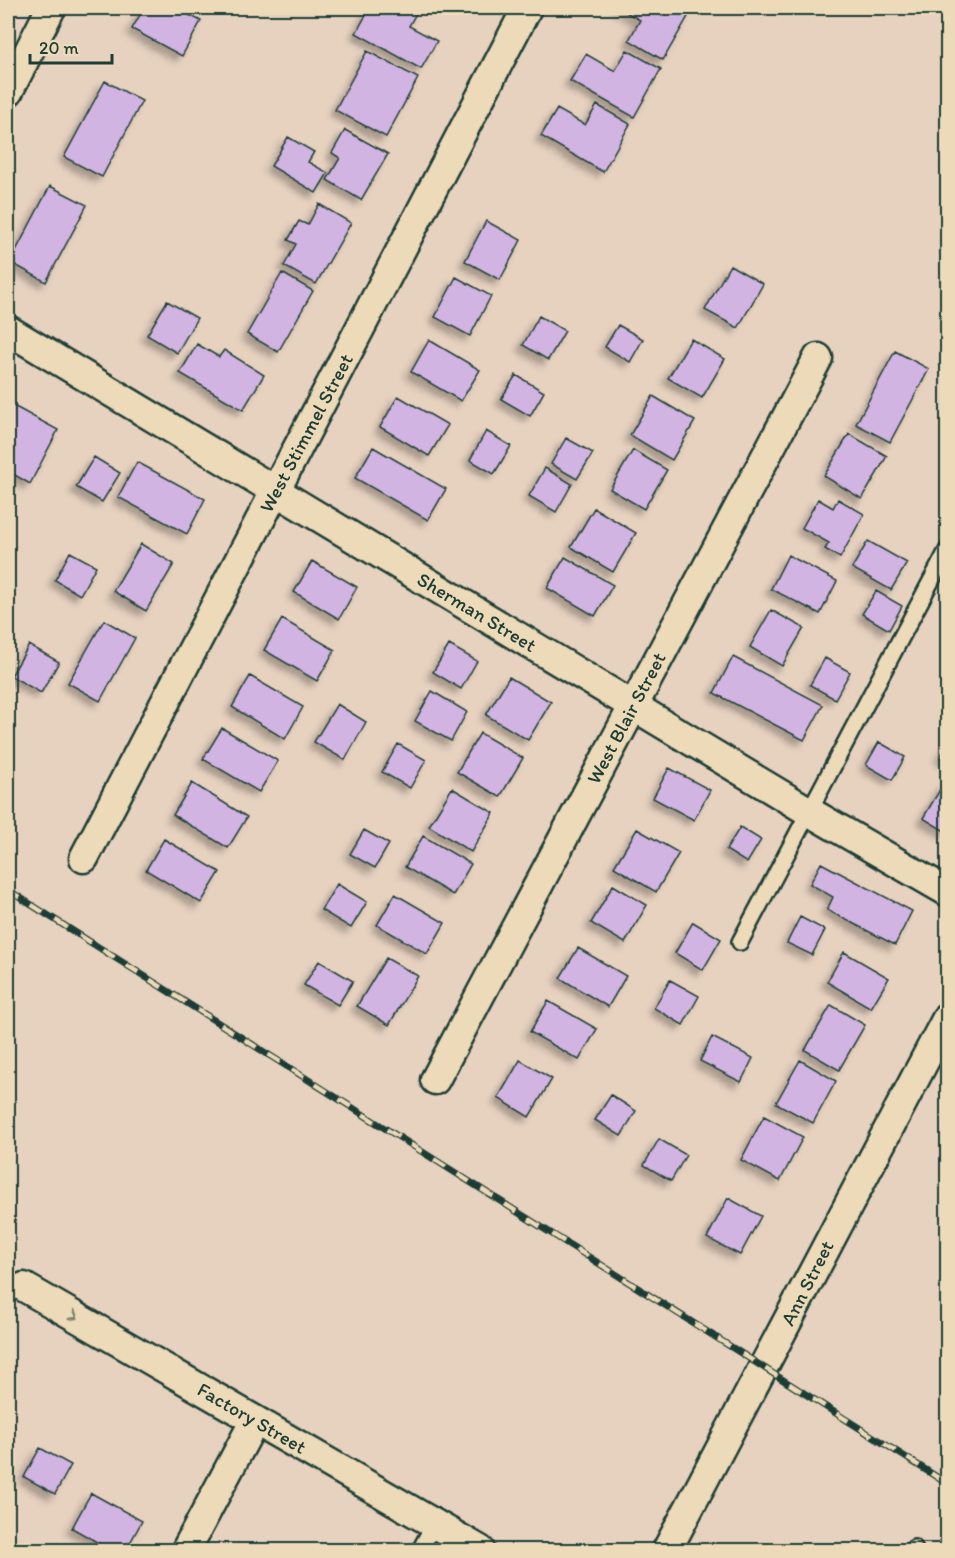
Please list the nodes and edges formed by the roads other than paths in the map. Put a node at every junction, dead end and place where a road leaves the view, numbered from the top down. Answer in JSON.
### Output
{"nodes":[{"id":1,"x":51,"y":8,"type":"edge"},
{"id":2,"x":527,"y":8,"type":"edge"},
{"id":3,"x":8,"y":92,"type":"edge"},
{"id":4,"x":8,"y":330,"type":"edge"},
{"id":5,"x":818,"y":358,"type":"dead end"},
{"id":6,"x":276,"y":491,"type":"junction"},
{"id":7,"x":948,"y":549,"type":"edge"},
{"id":8,"x":632,"y":705,"type":"junction"},
{"id":9,"x":808,"y":811,"type":"junction"},
{"id":10,"x":84,"y":858,"type":"dead end"},
{"id":11,"x":948,"y":892,"type":"edge"},
{"id":12,"x":740,"y":942,"type":"dead end"},
{"id":13,"x":948,"y":1016,"type":"edge"},
{"id":14,"x":435,"y":1080,"type":"dead end"},
{"id":15,"x":24,"y":1287,"type":"dead end"},
{"id":16,"x":255,"y":1420,"type":"junction"},
{"id":17,"x":434,"y":1524,"type":"junction"},
{"id":18,"x":186,"y":1551,"type":"edge"},
{"id":19,"x":420,"y":1551,"type":"edge"},
{"id":20,"x":480,"y":1551,"type":"edge"},
{"id":21,"x":667,"y":1551,"type":"edge"}],
"edges":[{"from":1,"to":3,"type":"street"},
{"from":2,"to":6,"type":"street","name":"West Stimmel Street"},
{"from":4,"to":6,"type":"street","name":"Sherman Street"},
{"from":5,"to":8,"type":"street","name":"West Blair Street"},
{"from":6,"to":8,"type":"street","name":"Sherman Street"},
{"from":6,"to":10,"type":"street","name":"West Stimmel Street"},
{"from":7,"to":9,"type":"lane"},
{"from":8,"to":9,"type":"street","name":"Sherman Street"},
{"from":8,"to":14,"type":"street","name":"West Blair Street"},
{"from":9,"to":11,"type":"street","name":"Sherman Street"},
{"from":9,"to":12,"type":"lane"},
{"from":13,"to":21,"type":"street","name":"Ann Street"},
{"from":15,"to":16,"type":"street","name":"Factory Street","one_way":true},
{"from":16,"to":17,"type":"street","name":"Factory Street"},
{"from":16,"to":18,"type":"street"},
{"from":17,"to":19,"type":"lane"},
{"from":17,"to":20,"type":"street","name":"Factory Street"}]}
